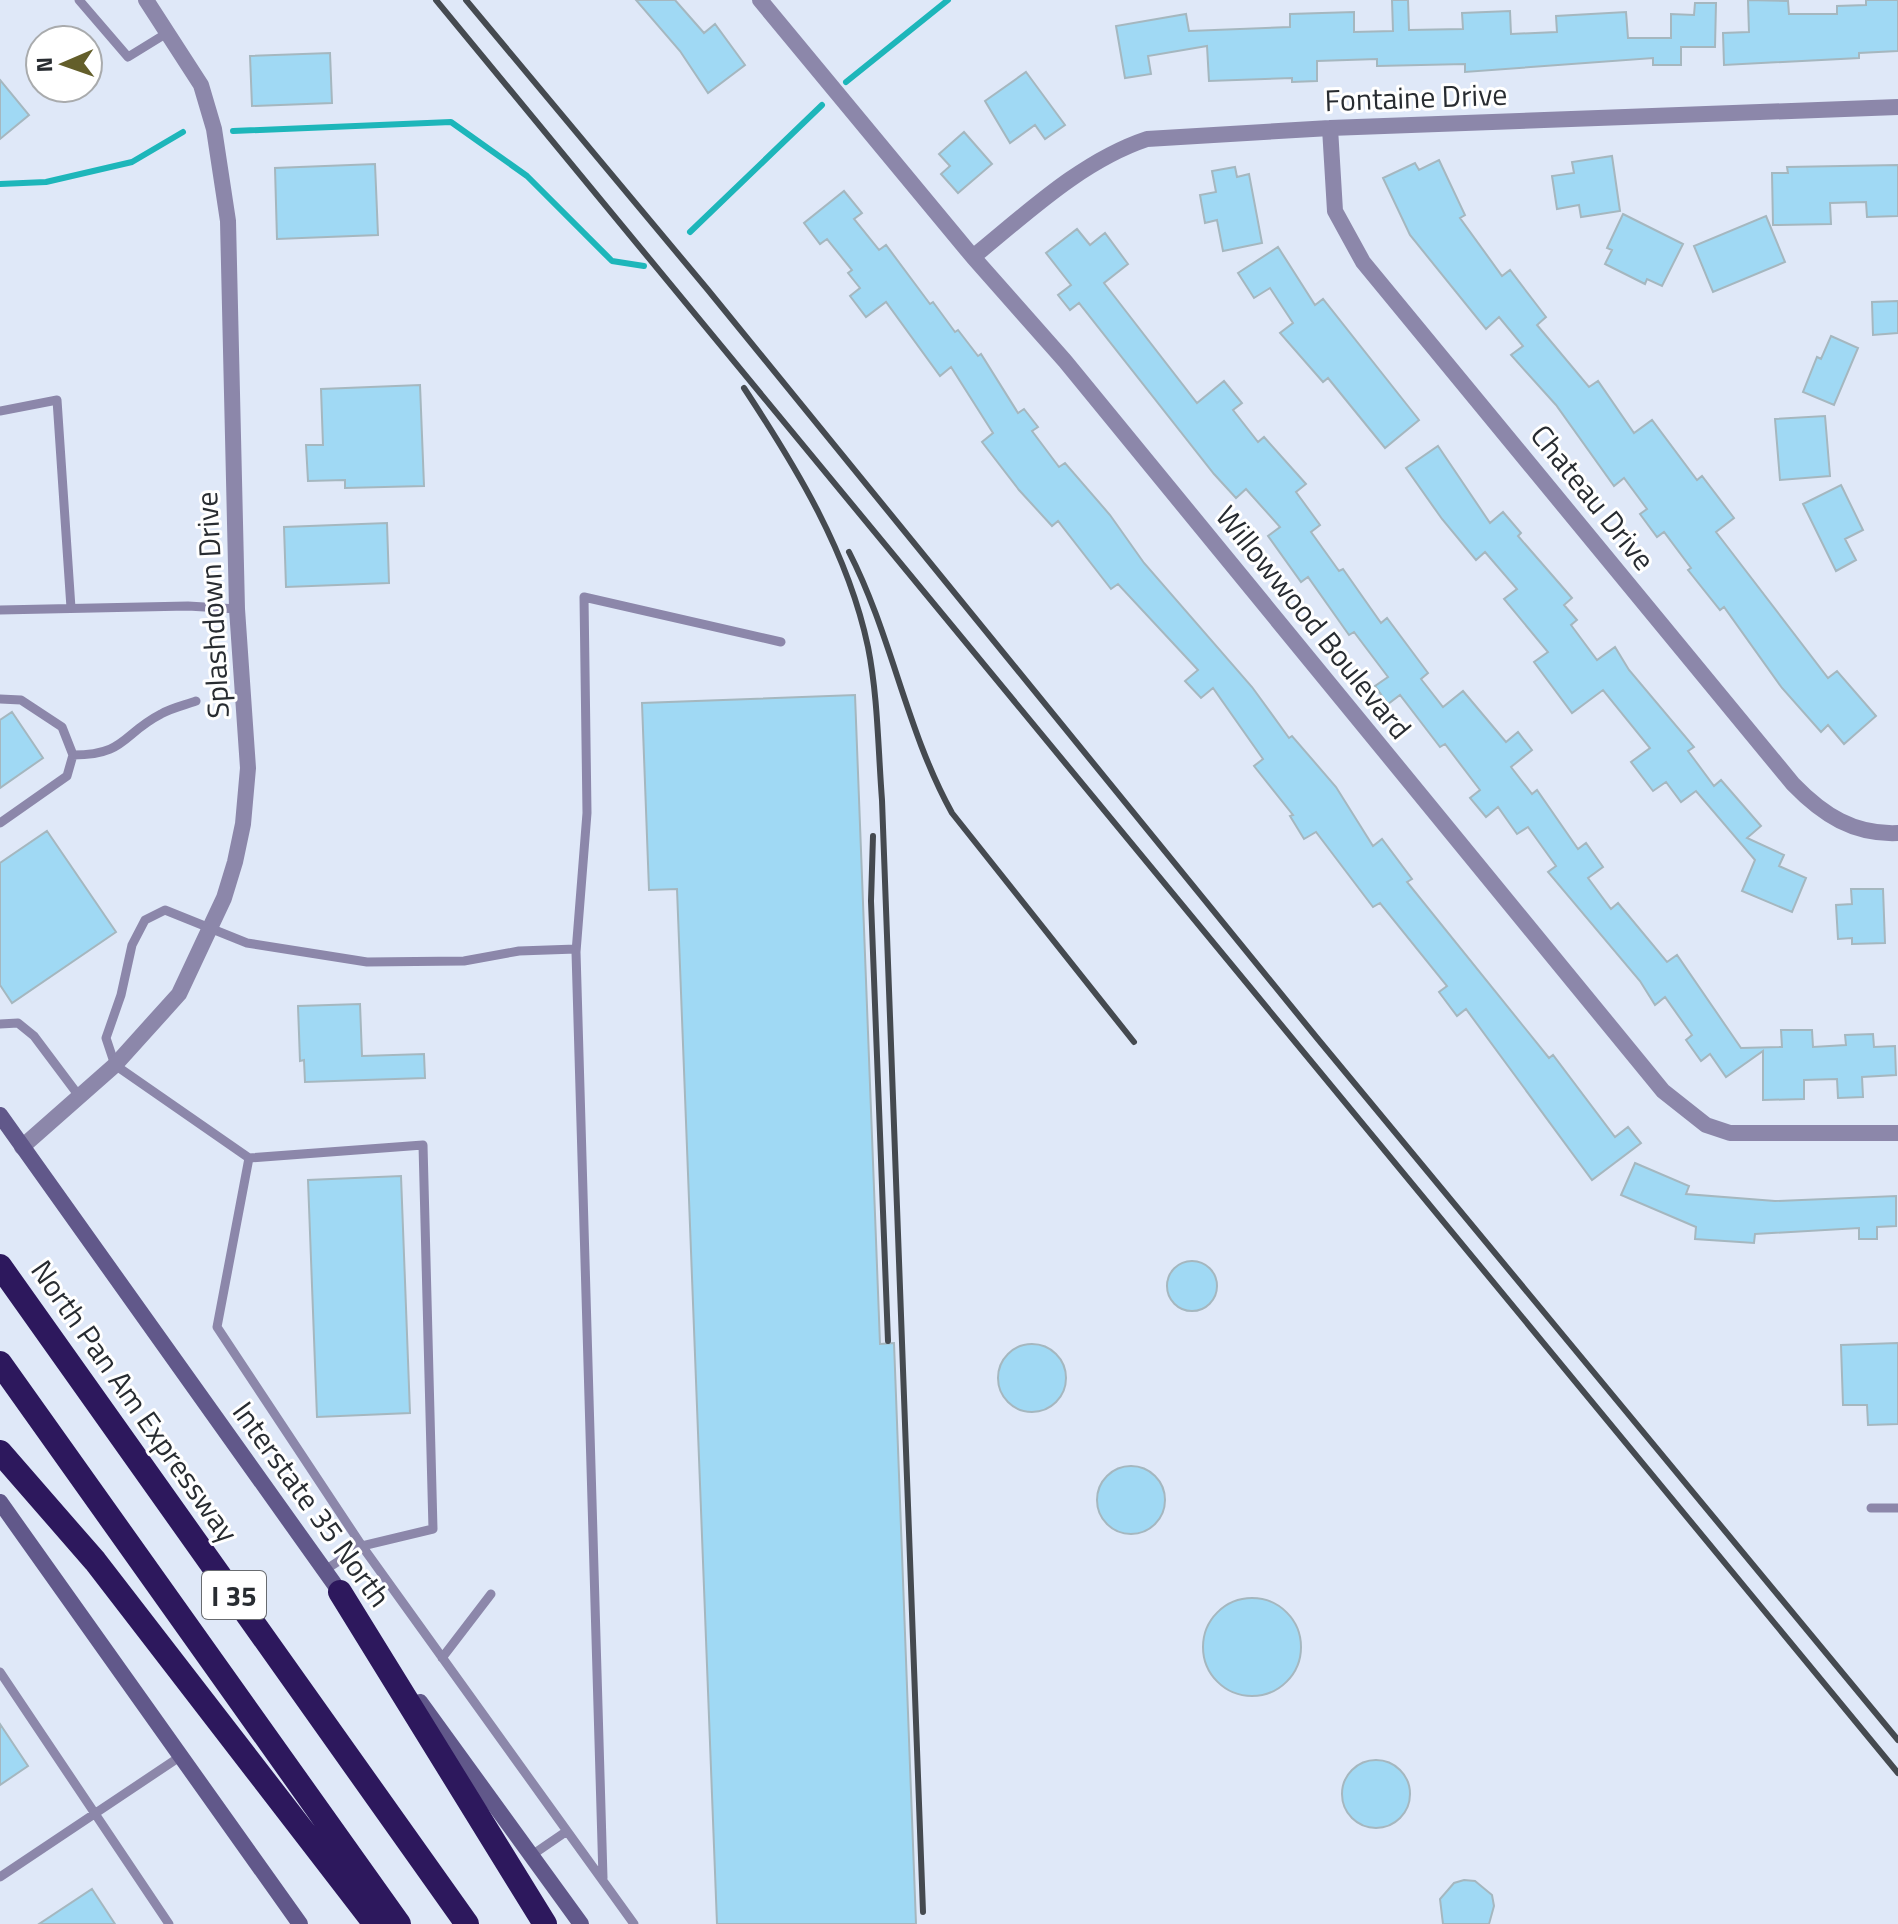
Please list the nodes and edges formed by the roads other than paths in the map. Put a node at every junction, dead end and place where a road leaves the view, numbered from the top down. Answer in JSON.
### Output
{"nodes":[{"id":1,"x":79,"y":0,"type":"edge"},
{"id":2,"x":146,"y":0,"type":"edge"},
{"id":3,"x":760,"y":0,"type":"edge"},
{"id":4,"x":167,"y":33,"type":"junction"},
{"id":5,"x":1898,"y":107,"type":"edge"},
{"id":6,"x":1330,"y":128,"type":"junction"},
{"id":7,"x":973,"y":257,"type":"junction"},
{"id":8,"x":0,"y":411,"type":"edge"},
{"id":9,"x":71,"y":608,"type":"junction"},
{"id":10,"x":237,"y":609,"type":"junction"},
{"id":11,"x":0,"y":610,"type":"edge"},
{"id":12,"x":781,"y":642,"type":"dead end"},
{"id":13,"x":0,"y":699,"type":"edge"},
{"id":14,"x":196,"y":701,"type":"dead end"},
{"id":15,"x":73,"y":755,"type":"junction"},
{"id":16,"x":0,"y":823,"type":"edge"},
{"id":17,"x":1898,"y":833,"type":"edge"},
{"id":18,"x":211,"y":927,"type":"junction"},
{"id":19,"x":576,"y":949,"type":"junction"},
{"id":20,"x":0,"y":1024,"type":"edge"},
{"id":21,"x":115,"y":1065,"type":"junction"},
{"id":22,"x":79,"y":1096,"type":"junction"},
{"id":23,"x":0,"y":1115,"type":"edge"},
{"id":24,"x":1898,"y":1133,"type":"edge"},
{"id":25,"x":22,"y":1147,"type":"junction"},
{"id":26,"x":249,"y":1158,"type":"junction"},
{"id":27,"x":0,"y":1266,"type":"edge"},
{"id":28,"x":0,"y":1363,"type":"edge"},
{"id":29,"x":0,"y":1452,"type":"edge"},
{"id":30,"x":0,"y":1502,"type":"edge"},
{"id":31,"x":1871,"y":1508,"type":"dead end"},
{"id":32,"x":1898,"y":1508,"type":"edge"},
{"id":33,"x":362,"y":1546,"type":"junction"},
{"id":34,"x":325,"y":1570,"type":"junction"},
{"id":35,"x":340,"y":1592,"type":"junction"},
{"id":36,"x":491,"y":1594,"type":"dead end"},
{"id":37,"x":442,"y":1658,"type":"junction"},
{"id":38,"x":0,"y":1672,"type":"edge"},
{"id":39,"x":181,"y":1756,"type":"junction"},
{"id":40,"x":95,"y":1814,"type":"junction"},
{"id":41,"x":567,"y":1831,"type":"junction"},
{"id":42,"x":532,"y":1855,"type":"junction"},
{"id":43,"x":0,"y":1877,"type":"edge"},
{"id":44,"x":603,"y":1878,"type":"junction"},
{"id":45,"x":169,"y":1924,"type":"edge"},
{"id":46,"x":300,"y":1924,"type":"edge"},
{"id":47,"x":375,"y":1924,"type":"edge"},
{"id":48,"x":399,"y":1924,"type":"edge"},
{"id":49,"x":467,"y":1924,"type":"edge"},
{"id":50,"x":545,"y":1924,"type":"edge"},
{"id":51,"x":581,"y":1924,"type":"edge"},
{"id":52,"x":634,"y":1924,"type":"edge"}],
"edges":[{"from":1,"to":4,"type":"lane"},
{"from":2,"to":4,"type":"street","name":"Splashdown Drive"},
{"from":3,"to":7,"type":"street","name":"Willowwood Boulevard"},
{"from":4,"to":10,"type":"street","name":"Splashdown Drive"},
{"from":5,"to":6,"type":"street","name":"Fontaine Drive"},
{"from":6,"to":7,"type":"street","name":"Fontaine Drive"},
{"from":6,"to":17,"type":"street","name":"Chateau Drive"},
{"from":7,"to":24,"type":"street","name":"Willowwood Boulevard"},
{"from":8,"to":9,"type":"lane"},
{"from":9,"to":10,"type":"lane"},
{"from":9,"to":11,"type":"lane"},
{"from":10,"to":18,"type":"street","name":"Splashdown Drive"},
{"from":12,"to":19,"type":"lane"},
{"from":13,"to":15,"type":"lane"},
{"from":14,"to":15,"type":"lane"},
{"from":15,"to":16,"type":"lane"},
{"from":18,"to":19,"type":"lane"},
{"from":18,"to":21,"type":"street","name":"Splashdown Drive"},
{"from":18,"to":21,"type":"lane"},
{"from":19,"to":44,"type":"lane"},
{"from":20,"to":22,"type":"lane"},
{"from":21,"to":22,"type":"street","name":"Splashdown Drive"},
{"from":21,"to":26,"type":"lane"},
{"from":22,"to":25,"type":"street","name":"Splashdown Drive"},
{"from":23,"to":25,"type":"main road","name":"Interstate 35 North"},
{"from":25,"to":34,"type":"main road","name":"Interstate 35 North"},
{"from":26,"to":33,"type":"lane"},
{"from":26,"to":33,"type":"lane"},
{"from":27,"to":49,"type":"highway","name":"North Pan Am Expressway","number":"I 35"},
{"from":28,"to":48,"type":"highway","number":"I 35"},
{"from":29,"to":47,"type":"highway"},
{"from":30,"to":39,"type":"main road"},
{"from":31,"to":32,"type":"lane"},
{"from":33,"to":34,"type":"lane"},
{"from":33,"to":37,"type":"lane"},
{"from":34,"to":35,"type":"main road","name":"Interstate 35 North"},
{"from":35,"to":42,"type":"main road","name":"Interstate 35 North"},
{"from":35,"to":50,"type":"highway"},
{"from":36,"to":37,"type":"lane"},
{"from":37,"to":41,"type":"lane"},
{"from":38,"to":40,"type":"lane"},
{"from":39,"to":40,"type":"lane"},
{"from":39,"to":46,"type":"main road"},
{"from":40,"to":43,"type":"lane"},
{"from":40,"to":45,"type":"lane"},
{"from":41,"to":42,"type":"lane"},
{"from":41,"to":44,"type":"lane"},
{"from":42,"to":51,"type":"main road","name":"Interstate 35 North"},
{"from":44,"to":52,"type":"lane"}]}
